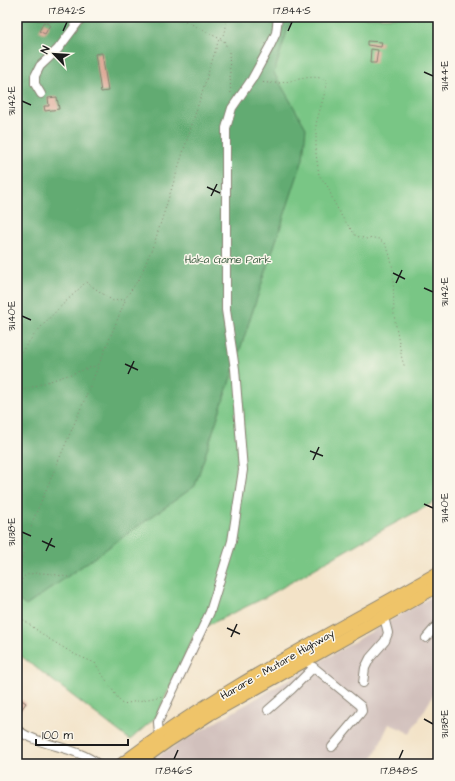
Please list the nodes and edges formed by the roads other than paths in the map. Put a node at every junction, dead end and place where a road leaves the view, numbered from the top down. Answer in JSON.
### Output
{"nodes":[{"id":1,"x":82,"y":17,"type":"edge"},
{"id":2,"x":278,"y":17,"type":"edge"},
{"id":3,"x":41,"y":94,"type":"dead end"},
{"id":4,"x":438,"y":573,"type":"edge"},
{"id":5,"x":438,"y":586,"type":"edge"},
{"id":6,"x":384,"y":617,"type":"junction"},
{"id":7,"x":438,"y":624,"type":"edge"},
{"id":8,"x":426,"y":638,"type":"dead end"},
{"id":9,"x":309,"y":664,"type":"junction"},
{"id":10,"x":363,"y":683,"type":"dead end"},
{"id":11,"x":268,"y":710,"type":"dead end"},
{"id":12,"x":17,"y":730,"type":"edge"},
{"id":13,"x":159,"y":736,"type":"junction"},
{"id":14,"x":332,"y":747,"type":"dead end"},
{"id":15,"x":98,"y":764,"type":"edge"},
{"id":16,"x":122,"y":764,"type":"edge"},
{"id":17,"x":136,"y":764,"type":"edge"}],
"edges":[{"from":1,"to":3,"type":"lane"},
{"from":2,"to":13,"type":"lane"},
{"from":4,"to":13,"type":"highway","name":"Harare - Mutare Highway"},
{"from":5,"to":6,"type":"highway","name":"Harare - Mutare Highway"},
{"from":6,"to":9,"type":"highway","name":"Harare - Mutare Highway"},
{"from":6,"to":10,"type":"lane"},
{"from":7,"to":8,"type":"lane"},
{"from":9,"to":11,"type":"lane"},
{"from":9,"to":14,"type":"lane"},
{"from":9,"to":17,"type":"highway","name":"Harare - Mutare Highway"},
{"from":12,"to":15,"type":"lane"},
{"from":13,"to":16,"type":"highway","name":"Harare - Mutare Highway"}]}
